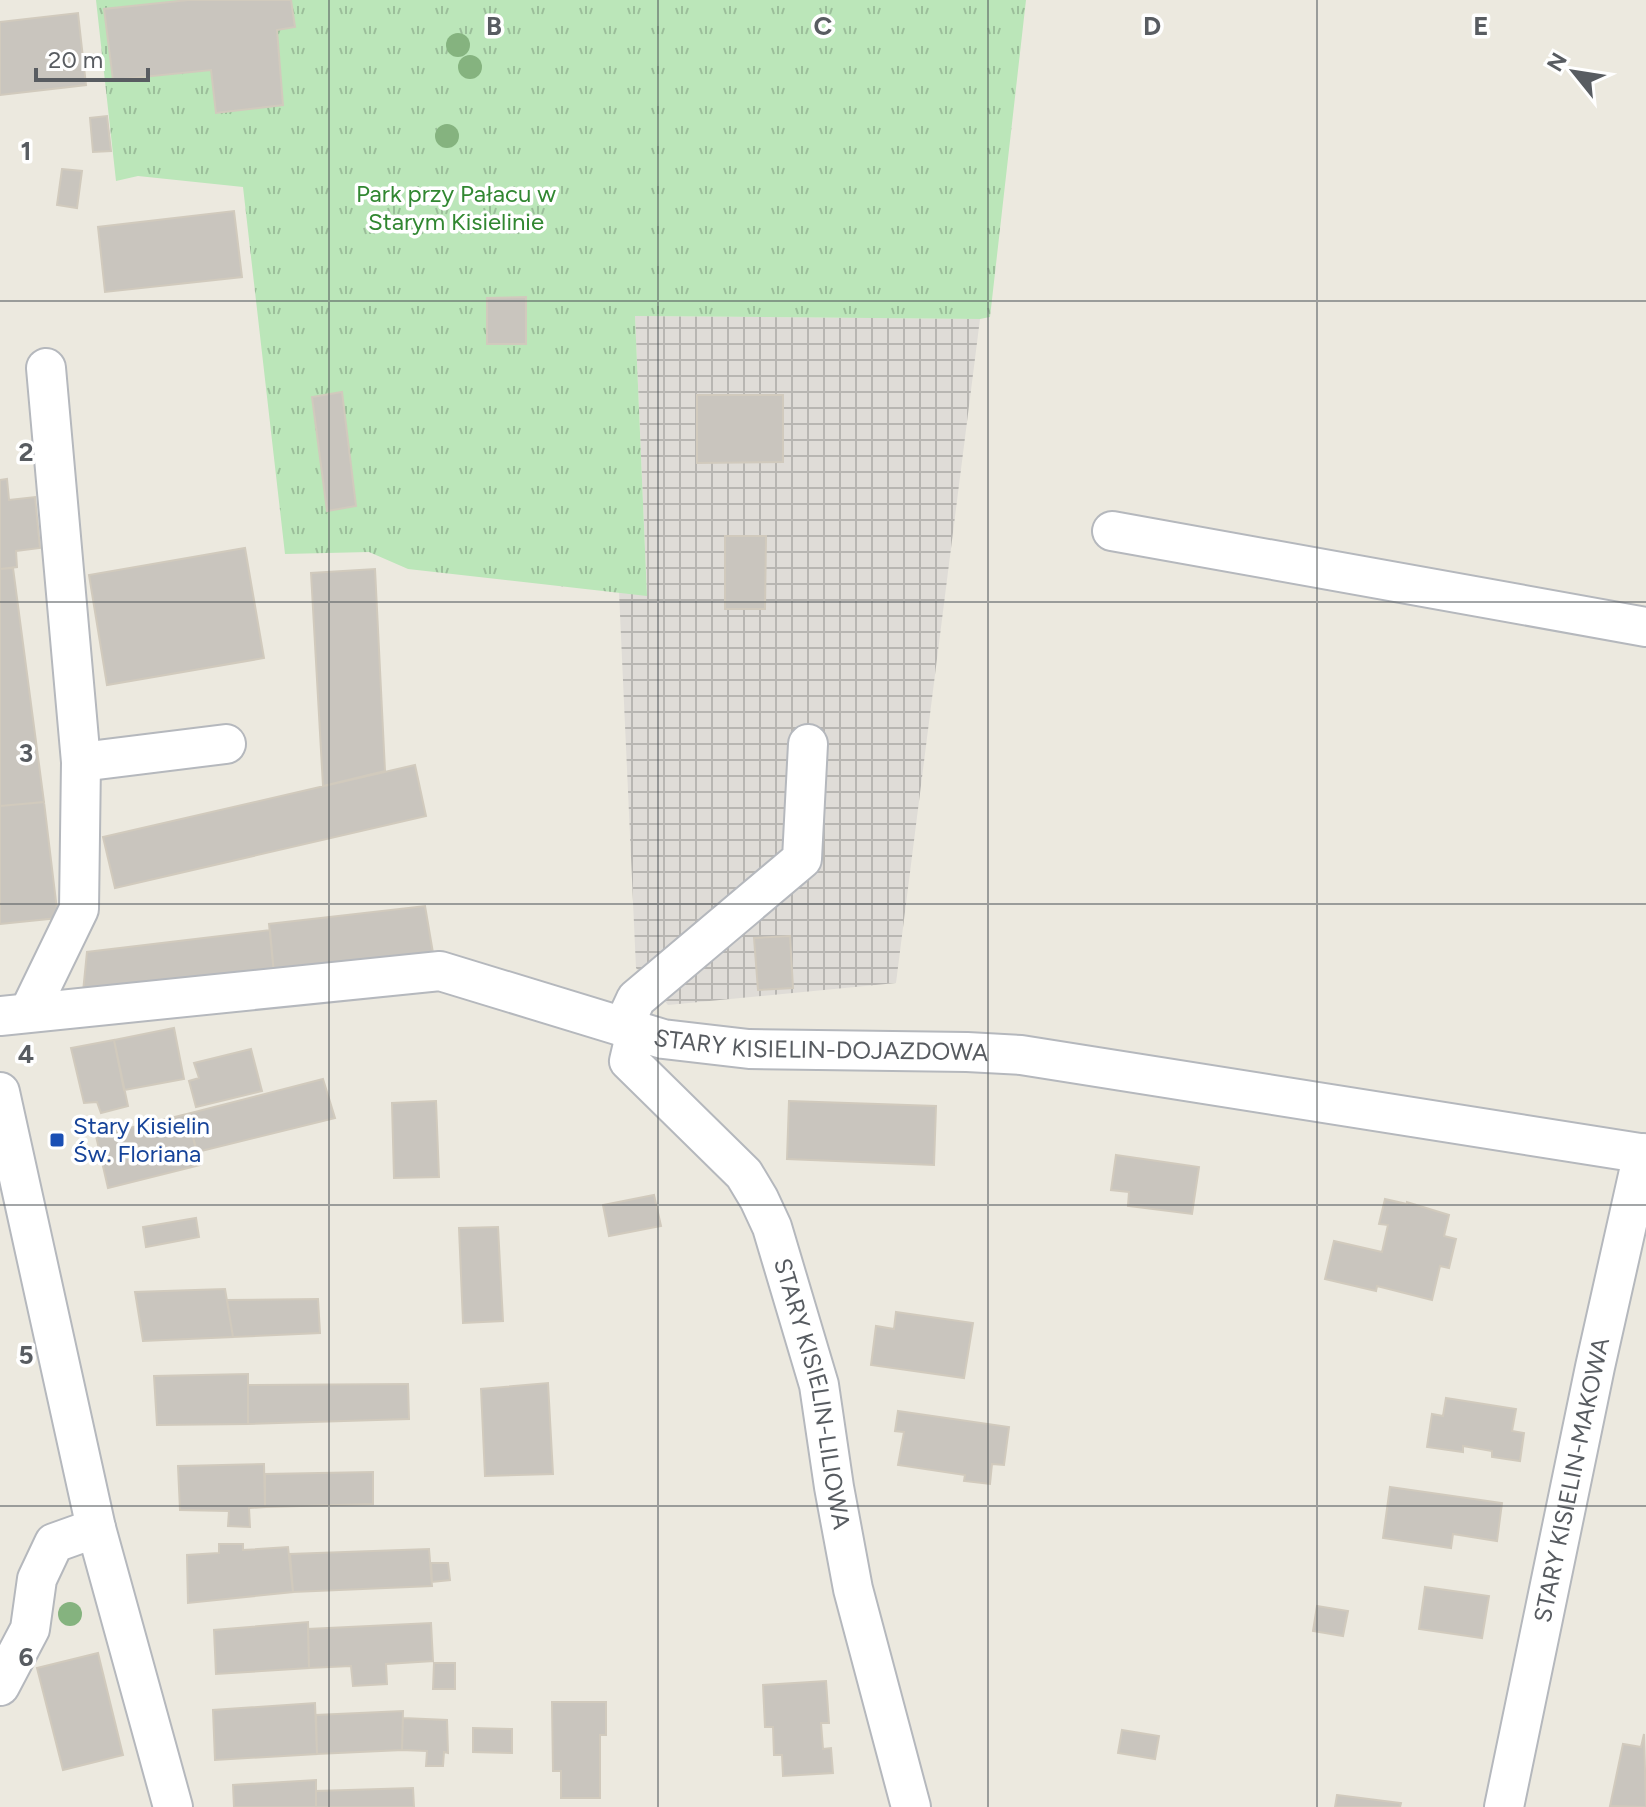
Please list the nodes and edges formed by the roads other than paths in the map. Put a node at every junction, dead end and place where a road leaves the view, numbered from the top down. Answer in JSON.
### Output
{"nodes":[{"id":1,"x":46,"y":368,"type":"dead end"},
{"id":2,"x":1112,"y":531,"type":"dead end"},
{"id":3,"x":1646,"y":627,"type":"edge"},
{"id":4,"x":226,"y":744,"type":"dead end"},
{"id":5,"x":808,"y":744,"type":"dead end"},
{"id":6,"x":81,"y":762,"type":"junction"},
{"id":7,"x":15,"y":1014,"type":"edge"},
{"id":8,"x":630,"y":1029,"type":"junction"},
{"id":9,"x":0,"y":1092,"type":"edge"},
{"id":10,"x":1644,"y":1154,"type":"edge"},
{"id":11,"x":96,"y":1528,"type":"junction"},
{"id":12,"x":0,"y":1686,"type":"edge"},
{"id":13,"x":173,"y":1807,"type":"edge"},
{"id":14,"x":911,"y":1807,"type":"edge"},
{"id":15,"x":1504,"y":1807,"type":"edge"}],
"edges":[{"from":1,"to":6,"type":"street"},
{"from":2,"to":3,"type":"street"},
{"from":4,"to":6,"type":"street"},
{"from":5,"to":8,"type":"street"},
{"from":6,"to":7,"type":"street"},
{"from":7,"to":8,"type":"street","name":"STARY KISIELIN-DOJAZDOWA"},
{"from":8,"to":10,"type":"street","name":"STARY KISIELIN-DOJAZDOWA"},
{"from":8,"to":14,"type":"street","name":"STARY KISIELIN-LILIOWA"},
{"from":9,"to":11,"type":"street"},
{"from":10,"to":15,"type":"street","name":"STARY KISIELIN-MAKOWA"},
{"from":11,"to":12,"type":"street"},
{"from":11,"to":13,"type":"street"}]}
